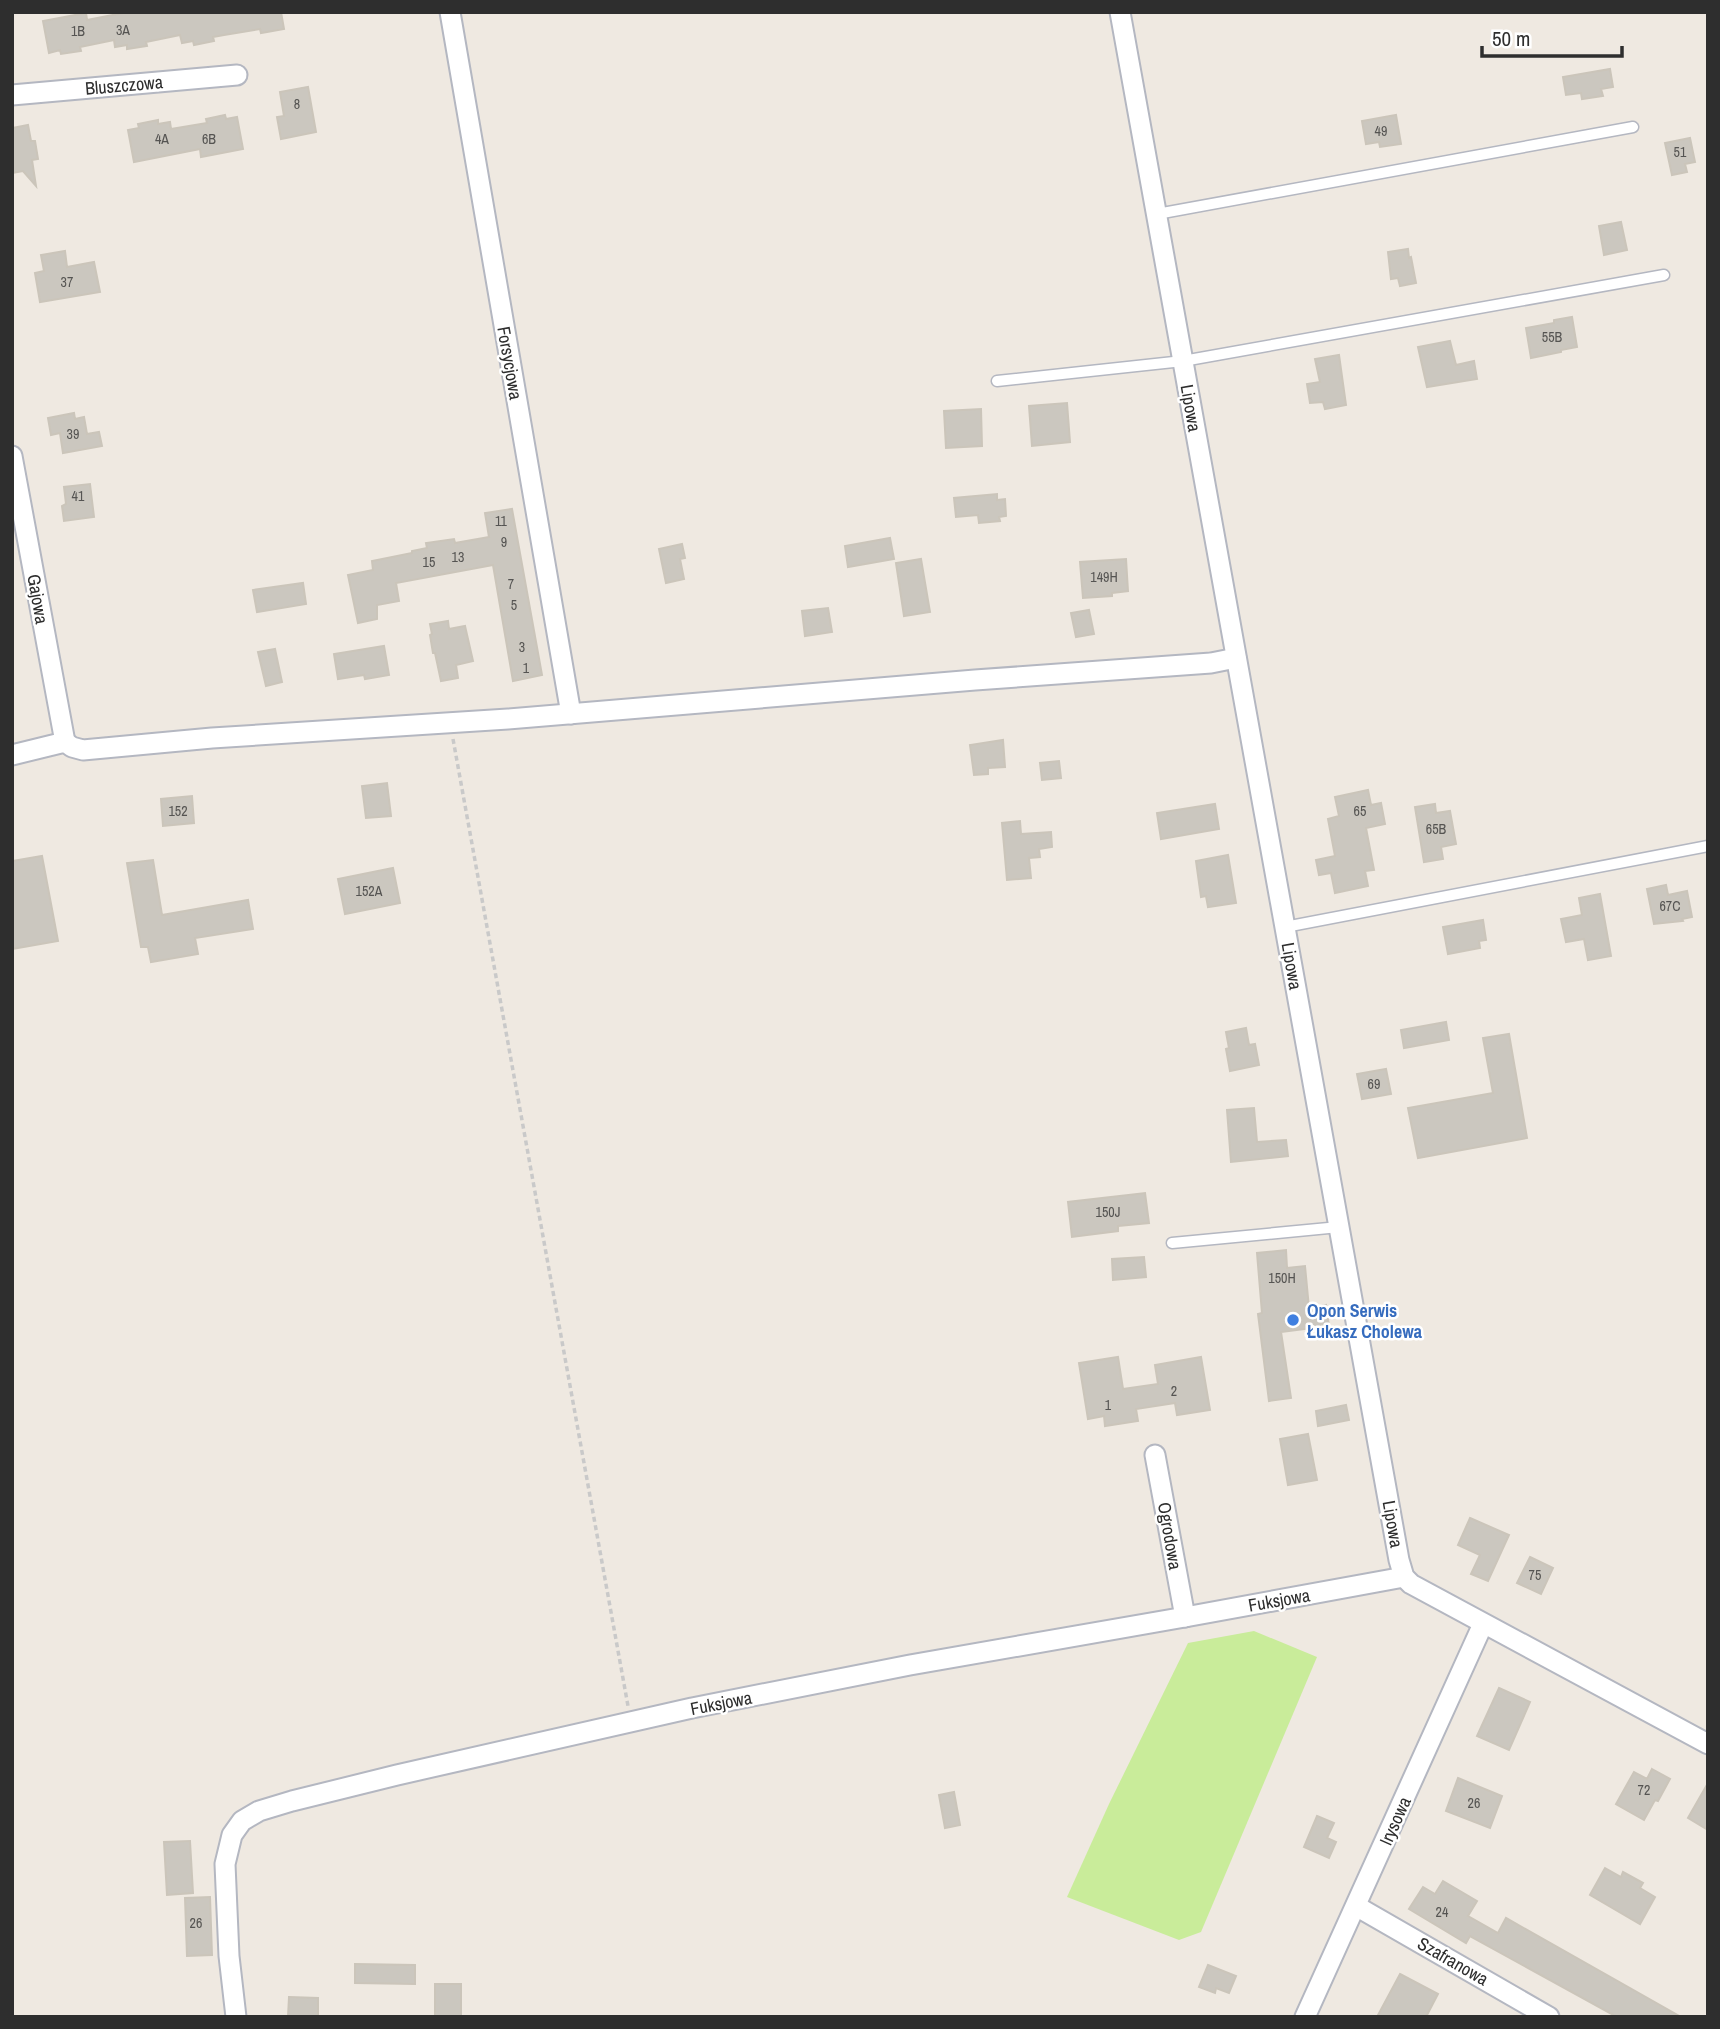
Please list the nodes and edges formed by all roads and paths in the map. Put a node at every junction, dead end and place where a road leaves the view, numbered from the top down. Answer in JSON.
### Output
{"nodes":[{"id":1,"x":450,"y":12,"type":"edge"},
{"id":2,"x":1120,"y":12,"type":"edge"},
{"id":3,"x":237,"y":75,"type":"dead end"},
{"id":4,"x":12,"y":95,"type":"edge"},
{"id":5,"x":1633,"y":127,"type":"dead end"},
{"id":6,"x":1157,"y":214,"type":"junction"},
{"id":7,"x":1664,"y":275,"type":"dead end"},
{"id":8,"x":1183,"y":361,"type":"junction"},
{"id":9,"x":997,"y":381,"type":"dead end"},
{"id":10,"x":12,"y":456,"type":"edge"},
{"id":11,"x":1236,"y":658,"type":"junction"},
{"id":12,"x":571,"y":714,"type":"junction"},
{"id":13,"x":450,"y":723,"type":"junction"},
{"id":14,"x":65,"y":742,"type":"junction"},
{"id":15,"x":12,"y":755,"type":"edge"},
{"id":16,"x":1708,"y":846,"type":"edge"},
{"id":17,"x":1285,"y":927,"type":"junction"},
{"id":18,"x":1339,"y":1227,"type":"junction"},
{"id":19,"x":1172,"y":1244,"type":"dead end"},
{"id":20,"x":1155,"y":1455,"type":"dead end"},
{"id":21,"x":1404,"y":1577,"type":"junction"},
{"id":22,"x":1185,"y":1617,"type":"junction"},
{"id":23,"x":1483,"y":1624,"type":"junction"},
{"id":24,"x":631,"y":1722,"type":"junction"},
{"id":25,"x":1708,"y":1744,"type":"edge"},
{"id":26,"x":1356,"y":1906,"type":"junction"},
{"id":27,"x":236,"y":2017,"type":"edge"},
{"id":28,"x":1306,"y":2017,"type":"edge"},
{"id":29,"x":1549,"y":2017,"type":"edge"}],
"edges":[{"from":1,"to":12,"type":"street","name":"Forsycjowa"},
{"from":2,"to":6,"type":"street","name":"Lipowa"},
{"from":3,"to":4,"type":"street","name":"Bluszczowa"},
{"from":5,"to":6,"type":"lane"},
{"from":6,"to":8,"type":"street","name":"Lipowa"},
{"from":7,"to":8,"type":"lane"},
{"from":8,"to":9,"type":"lane"},
{"from":8,"to":11,"type":"street","name":"Lipowa"},
{"from":10,"to":14,"type":"street","name":"Gajowa"},
{"from":11,"to":12,"type":"street"},
{"from":11,"to":17,"type":"street","name":"Lipowa"},
{"from":12,"to":13,"type":"street"},
{"from":13,"to":14,"type":"street"},
{"from":13,"to":24,"type":"path"},
{"from":14,"to":15,"type":"street"},
{"from":16,"to":17,"type":"lane"},
{"from":17,"to":18,"type":"street","name":"Lipowa"},
{"from":18,"to":19,"type":"lane"},
{"from":18,"to":21,"type":"street","name":"Lipowa"},
{"from":20,"to":22,"type":"street","name":"Ogrodowa"},
{"from":21,"to":22,"type":"street","name":"Fuksjowa"},
{"from":21,"to":23,"type":"street"},
{"from":22,"to":24,"type":"street","name":"Fuksjowa"},
{"from":23,"to":25,"type":"street"},
{"from":23,"to":26,"type":"street","name":"Irysowa"},
{"from":24,"to":27,"type":"street","name":"Fuksjowa"},
{"from":26,"to":28,"type":"street","name":"Irysowa"},
{"from":26,"to":29,"type":"street","name":"Szafranowa"}]}
